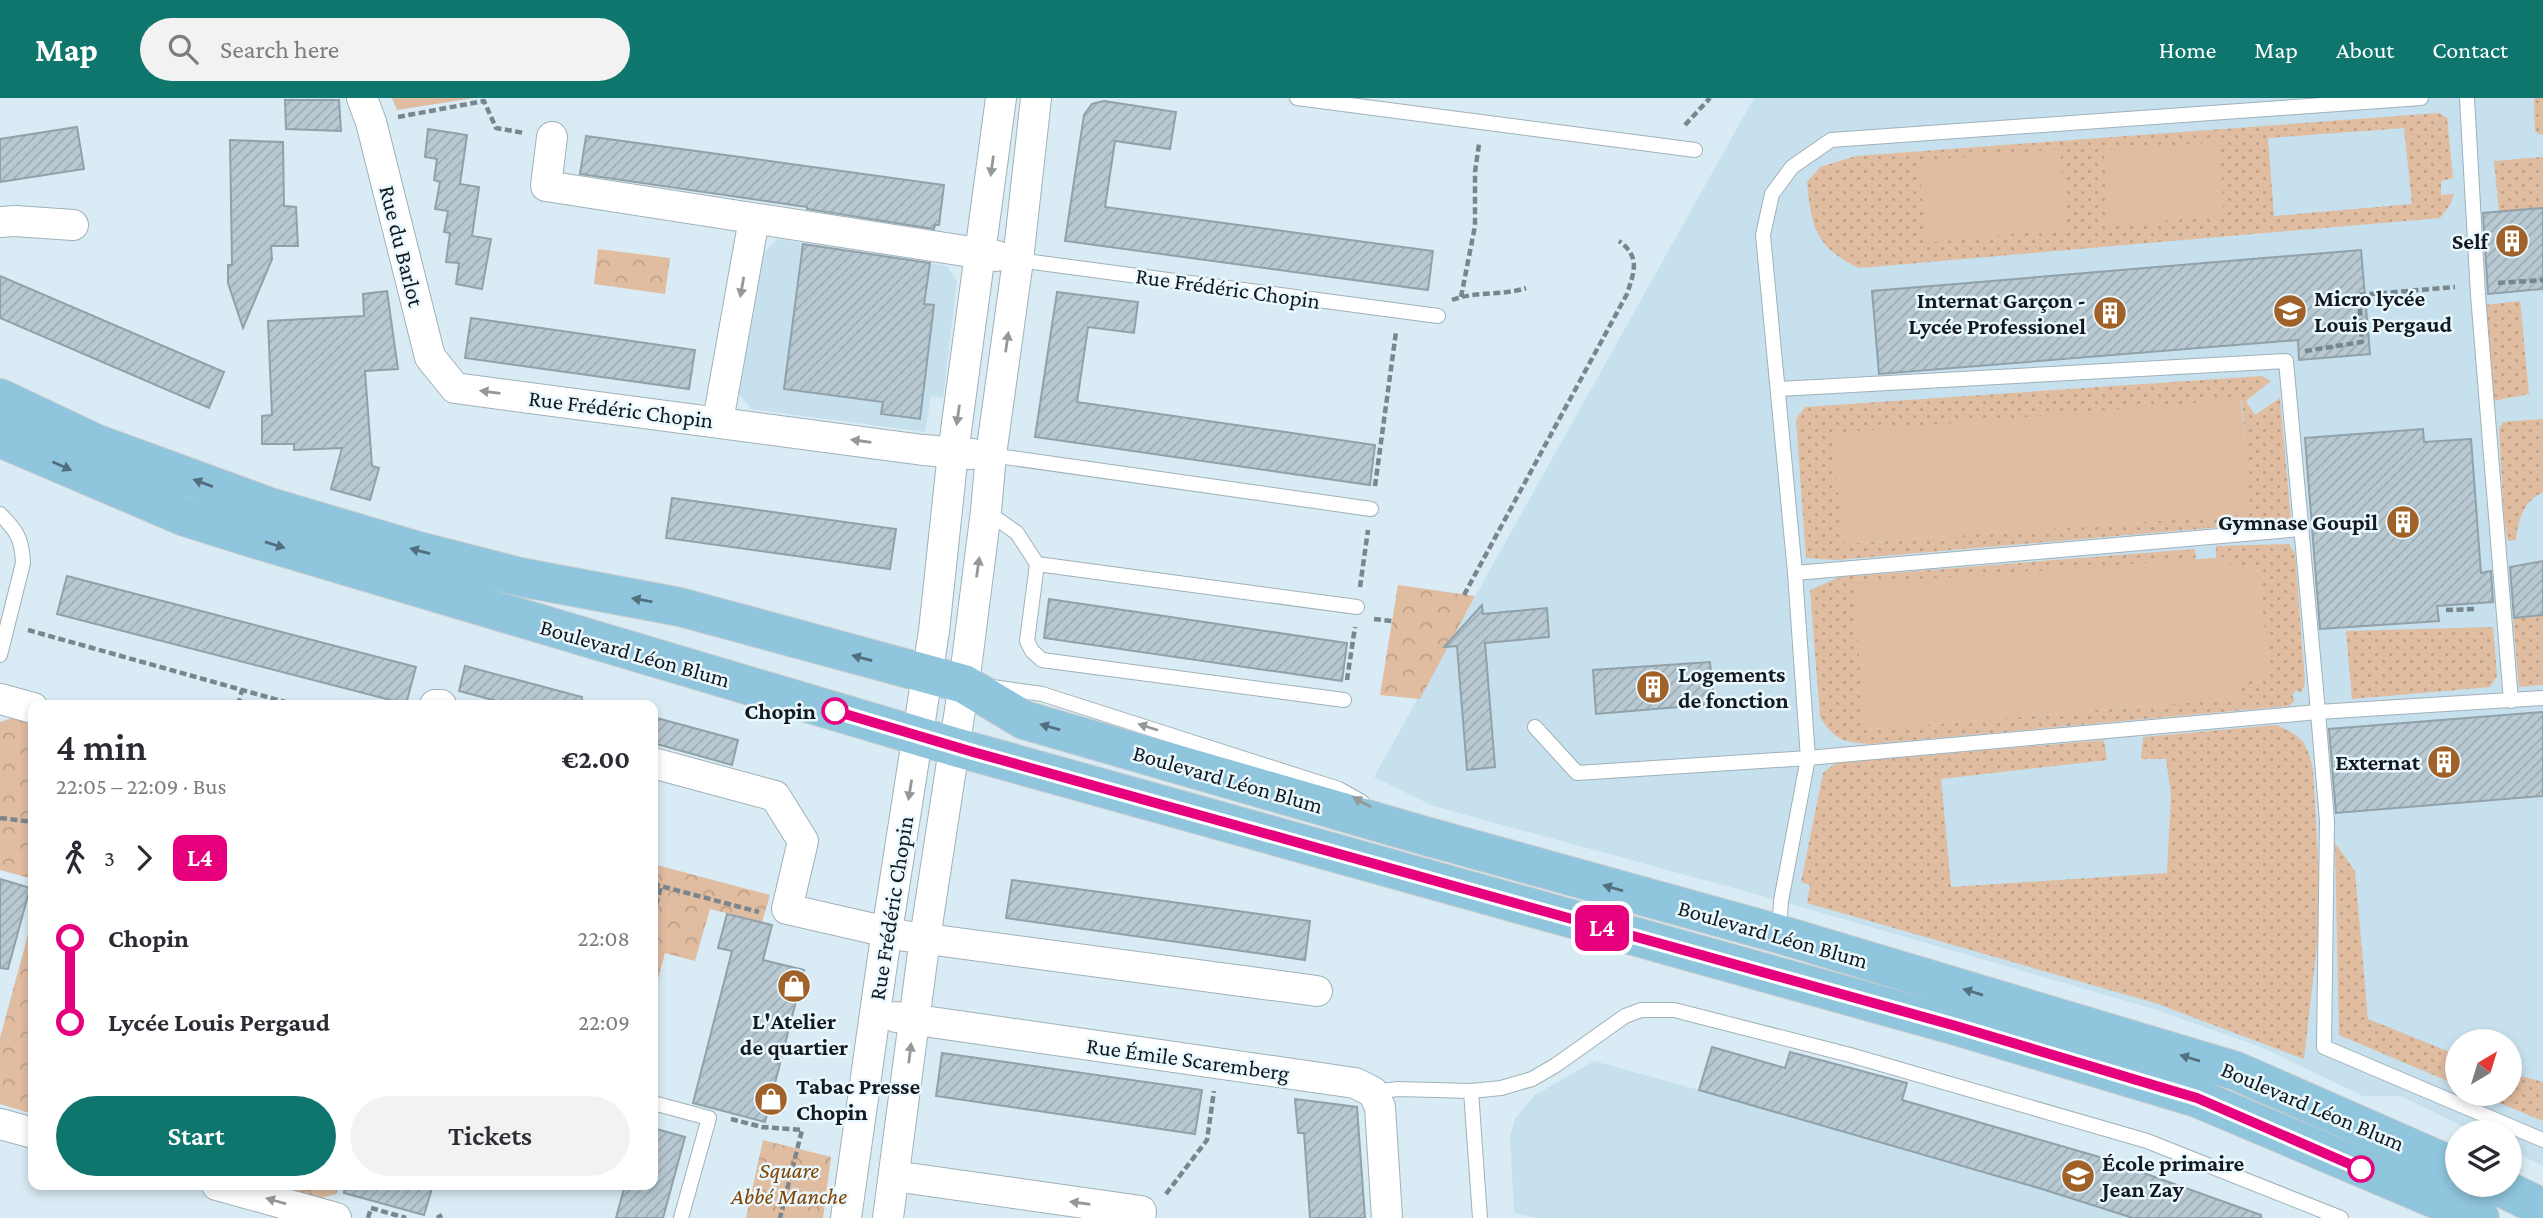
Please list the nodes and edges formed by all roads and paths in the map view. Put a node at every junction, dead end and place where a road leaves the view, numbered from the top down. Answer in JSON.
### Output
{"nodes":[{"id":1,"x":1001,"y":98,"type":"edge"},
{"id":2,"x":1036,"y":98,"type":"edge"},
{"id":3,"x":1297,"y":98,"type":"edge"},
{"id":4,"x":1710,"y":98,"type":"edge"},
{"id":5,"x":2421,"y":98,"type":"edge"},
{"id":6,"x":2467,"y":98,"type":"edge"},
{"id":7,"x":366,"y":110,"type":"edge"},
{"id":8,"x":1483,"y":123,"type":"junction"},
{"id":9,"x":552,"y":137,"type":"joint"},
{"id":10,"x":1666,"y":147,"type":"junction"},
{"id":11,"x":1695,"y":150,"type":"dead end"},
{"id":12,"x":754,"y":219,"type":"junction"},
{"id":13,"x":0,"y":222,"type":"edge"},
{"id":14,"x":73,"y":225,"type":"dead end"},
{"id":15,"x":1619,"y":241,"type":"dead end"},
{"id":16,"x":980,"y":253,"type":"junction"},
{"id":17,"x":1018,"y":260,"type":"junction"},
{"id":18,"x":2543,"y":280,"type":"edge"},
{"id":19,"x":2477,"y":285,"type":"junction"},
{"id":20,"x":1526,"y":288,"type":"dead end"},
{"id":21,"x":1461,"y":297,"type":"junction"},
{"id":22,"x":1399,"y":310,"type":"junction"},
{"id":23,"x":1438,"y":316,"type":"joint"},
{"id":24,"x":2286,"y":361,"type":"junction"},
{"id":25,"x":455,"y":388,"type":"joint"},
{"id":26,"x":1779,"y":389,"type":"junction"},
{"id":27,"x":0,"y":398,"type":"edge"},
{"id":28,"x":718,"y":421,"type":"junction"},
{"id":29,"x":0,"y":438,"type":"edge"},
{"id":30,"x":953,"y":453,"type":"junction"},
{"id":31,"x":991,"y":455,"type":"junction"},
{"id":32,"x":1371,"y":509,"type":"junction"},
{"id":33,"x":986,"y":511,"type":"junction"},
{"id":34,"x":0,"y":514,"type":"edge"},
{"id":35,"x":2301,"y":529,"type":"junction"},
{"id":36,"x":1037,"y":564,"type":"junction"},
{"id":37,"x":1796,"y":573,"type":"junction"},
{"id":38,"x":1464,"y":595,"type":"dead end"},
{"id":39,"x":938,"y":598,"type":"junction"},
{"id":40,"x":973,"y":605,"type":"junction"},
{"id":41,"x":1357,"y":607,"type":"junction"},
{"id":42,"x":2476,"y":609,"type":"dead end"},
{"id":43,"x":2446,"y":610,"type":"dead end"},
{"id":44,"x":7,"y":624,"type":"junction"},
{"id":45,"x":0,"y":655,"type":"edge"},
{"id":46,"x":928,"y":674,"type":"junction"},
{"id":47,"x":964,"y":684,"type":"junction"},
{"id":48,"x":242,"y":690,"type":"junction"},
{"id":49,"x":2543,"y":698,"type":"edge"},
{"id":50,"x":0,"y":699,"type":"edge"},
{"id":51,"x":239,"y":700,"type":"edge"},
{"id":52,"x":278,"y":700,"type":"edge"},
{"id":53,"x":1344,"y":700,"type":"joint"},
{"id":54,"x":2511,"y":701,"type":"junction"},
{"id":55,"x":28,"y":707,"type":"edge"},
{"id":56,"x":2318,"y":712,"type":"junction"},
{"id":57,"x":1535,"y":727,"type":"dead end"},
{"id":58,"x":919,"y":736,"type":"junction"},
{"id":59,"x":955,"y":747,"type":"junction"},
{"id":60,"x":1808,"y":758,"type":"junction"},
{"id":61,"x":658,"y":764,"type":"edge"},
{"id":62,"x":0,"y":818,"type":"edge"},
{"id":63,"x":28,"y":822,"type":"edge"},
{"id":64,"x":658,"y":886,"type":"edge"},
{"id":65,"x":661,"y":887,"type":"junction"},
{"id":66,"x":658,"y":898,"type":"edge"},
{"id":67,"x":787,"y":909,"type":"junction"},
{"id":68,"x":886,"y":934,"type":"junction"},
{"id":69,"x":1779,"y":934,"type":"junction"},
{"id":70,"x":925,"y":938,"type":"junction"},
{"id":71,"x":1317,"y":991,"type":"dead end"},
{"id":72,"x":875,"y":1014,"type":"junction"},
{"id":73,"x":915,"y":1020,"type":"junction"},
{"id":74,"x":1217,"y":1062,"type":"junction"},
{"id":75,"x":1471,"y":1091,"type":"junction"},
{"id":76,"x":1373,"y":1092,"type":"junction"},
{"id":77,"x":658,"y":1103,"type":"edge"},
{"id":78,"x":732,"y":1119,"type":"dead end"},
{"id":79,"x":0,"y":1124,"type":"edge"},
{"id":80,"x":28,"y":1132,"type":"edge"},
{"id":81,"x":2543,"y":1140,"type":"edge"},
{"id":82,"x":2445,"y":1163,"type":"edge"},
{"id":83,"x":2361,"y":1169,"type":"junction"},
{"id":84,"x":894,"y":1176,"type":"junction"},
{"id":85,"x":235,"y":1190,"type":"edge"},
{"id":86,"x":2392,"y":1195,"type":"dead end"},
{"id":87,"x":2521,"y":1197,"type":"edge"},
{"id":88,"x":2543,"y":1208,"type":"edge"},
{"id":89,"x":1140,"y":1215,"type":"edge"},
{"id":90,"x":335,"y":1218,"type":"edge"},
{"id":91,"x":369,"y":1218,"type":"edge"},
{"id":92,"x":406,"y":1218,"type":"edge"},
{"id":93,"x":681,"y":1218,"type":"edge"},
{"id":94,"x":780,"y":1218,"type":"edge"},
{"id":95,"x":846,"y":1218,"type":"edge"},
{"id":96,"x":888,"y":1218,"type":"edge"},
{"id":97,"x":1387,"y":1218,"type":"edge"},
{"id":98,"x":1480,"y":1218,"type":"edge"},
{"id":99,"x":2341,"y":1218,"type":"edge"},
{"id":100,"x":2480,"y":1218,"type":"edge"}],
"edges":[{"from":1,"to":16,"type":"street","name":"Rue Frédéric Chopin","one_way":true},
{"from":2,"to":17,"type":"street","name":"Rue Frédéric Chopin"},
{"from":3,"to":8,"type":"lane"},
{"from":4,"to":10,"type":"path"},
{"from":5,"to":26,"type":"lane"},
{"from":6,"to":19,"type":"lane"},
{"from":7,"to":9,"type":"path"},
{"from":7,"to":25,"type":"street","name":"Rue du Barlot"},
{"from":8,"to":10,"type":"lane"},
{"from":8,"to":21,"type":"path"},
{"from":9,"to":12,"type":"street","name":"Rue Frédéric Chopin"},
{"from":10,"to":11,"type":"lane"},
{"from":12,"to":16,"type":"street","name":"Rue Frédéric Chopin"},
{"from":12,"to":28,"type":"street","one_way":true},
{"from":13,"to":14,"type":"street"},
{"from":15,"to":38,"type":"path"},
{"from":16,"to":17,"type":"street","name":"Rue Frédéric Chopin"},
{"from":16,"to":30,"type":"street","name":"Rue Frédéric Chopin","one_way":true},
{"from":17,"to":22,"type":"lane","name":"Rue Frédéric Chopin"},
{"from":31,"to":17,"type":"street","name":"Rue Frédéric Chopin","one_way":true},
{"from":18,"to":19,"type":"path"},
{"from":19,"to":24,"type":"path"},
{"from":19,"to":54,"type":"lane"},
{"from":20,"to":21,"type":"path"},
{"from":21,"to":23,"type":"path"},
{"from":22,"to":23,"type":"lane","name":"Rue Frédéric Chopin"},
{"from":22,"to":32,"type":"path"},
{"from":24,"to":26,"type":"lane"},
{"from":24,"to":35,"type":"lane"},
{"from":28,"to":25,"type":"street","name":"Rue Frédéric Chopin","one_way":true},
{"from":26,"to":37,"type":"lane"},
{"from":46,"to":27,"type":"main road","name":"Boulevard Léon Blum","one_way":true},
{"from":30,"to":28,"type":"street","name":"Rue Frédéric Chopin","one_way":true},
{"from":29,"to":58,"type":"main road","name":"Boulevard Léon Blum","one_way":true},
{"from":30,"to":31,"type":"street","name":"Rue Frédéric Chopin"},
{"from":30,"to":39,"type":"street","name":"Rue Frédéric Chopin"},
{"from":31,"to":32,"type":"lane","name":"Rue Frédéric Chopin"},
{"from":31,"to":33,"type":"street","name":"Rue Frédéric Chopin"},
{"from":32,"to":41,"type":"path"},
{"from":33,"to":36,"type":"lane"},
{"from":40,"to":33,"type":"street","name":"Rue Frédéric Chopin","one_way":true},
{"from":34,"to":44,"type":"lane"},
{"from":35,"to":37,"type":"lane"},
{"from":35,"to":56,"type":"lane"},
{"from":36,"to":41,"type":"lane"},
{"from":36,"to":53,"type":"lane"},
{"from":37,"to":60,"type":"lane"},
{"from":39,"to":40,"type":"street"},
{"from":39,"to":46,"type":"street","name":"Rue Frédéric Chopin"},
{"from":40,"to":47,"type":"street","name":"Rue Frédéric Chopin"},
{"from":41,"to":53,"type":"path"},
{"from":42,"to":43,"type":"path"},
{"from":44,"to":45,"type":"lane"},
{"from":44,"to":48,"type":"path"},
{"from":46,"to":47,"type":"main road","name":"Boulevard Léon Blum"},
{"from":46,"to":58,"type":"street","name":"Rue Frédéric Chopin"},
{"from":47,"to":59,"type":"street","name":"Rue Frédéric Chopin"},
{"from":69,"to":47,"type":"main road","name":"Boulevard Léon Blum","one_way":true},
{"from":48,"to":51,"type":"path"},
{"from":48,"to":52,"type":"path"},
{"from":49,"to":54,"type":"lane"},
{"from":50,"to":55,"type":"street"},
{"from":54,"to":56,"type":"lane"},
{"from":56,"to":60,"type":"lane"},
{"from":56,"to":81,"type":"lane"},
{"from":57,"to":60,"type":"lane"},
{"from":58,"to":59,"type":"main road","name":"Boulevard Léon Blum"},
{"from":58,"to":68,"type":"street","name":"Rue Frédéric Chopin","one_way":true},
{"from":59,"to":70,"type":"street","name":"Rue Frédéric Chopin"},
{"from":59,"to":83,"type":"main road","name":"Boulevard Léon Blum"},
{"from":60,"to":69,"type":"lane"},
{"from":61,"to":67,"type":"street"},
{"from":62,"to":63,"type":"path"},
{"from":64,"to":65,"type":"path"},
{"from":65,"to":66,"type":"path"},
{"from":65,"to":67,"type":"path"},
{"from":67,"to":68,"type":"street"},
{"from":68,"to":70,"type":"street"},
{"from":68,"to":72,"type":"street","name":"Rue Frédéric Chopin"},
{"from":82,"to":69,"type":"main road","name":"Boulevard Léon Blum","one_way":true},
{"from":70,"to":71,"type":"street","name":"Rue Frédéric Chopin"},
{"from":70,"to":73,"type":"street","name":"Rue Frédéric Chopin"},
{"from":72,"to":73,"type":"street","name":"Rue Émile Scaremberg"},
{"from":72,"to":95,"type":"street","name":"Rue Frédéric Chopin"},
{"from":73,"to":74,"type":"street","name":"Rue Émile Scaremberg"},
{"from":84,"to":73,"type":"street","name":"Rue Frédéric Chopin","one_way":true},
{"from":74,"to":76,"type":"street","name":"Rue Émile Scaremberg"},
{"from":74,"to":89,"type":"path"},
{"from":75,"to":76,"type":"lane"},
{"from":75,"to":98,"type":"lane"},
{"from":75,"to":99,"type":"lane"},
{"from":76,"to":97,"type":"street"},
{"from":77,"to":93,"type":"lane"},
{"from":78,"to":94,"type":"path"},
{"from":79,"to":80,"type":"street"},
{"from":83,"to":86,"type":"lane"},
{"from":83,"to":100,"type":"main road","name":"Boulevard Léon Blum"},
{"from":89,"to":84,"type":"street","one_way":true},
{"from":84,"to":96,"type":"street","name":"Rue Frédéric Chopin"},
{"from":90,"to":85,"type":"street","one_way":true},
{"from":87,"to":88,"type":"main road"},
{"from":91,"to":92,"type":"path"}]}
